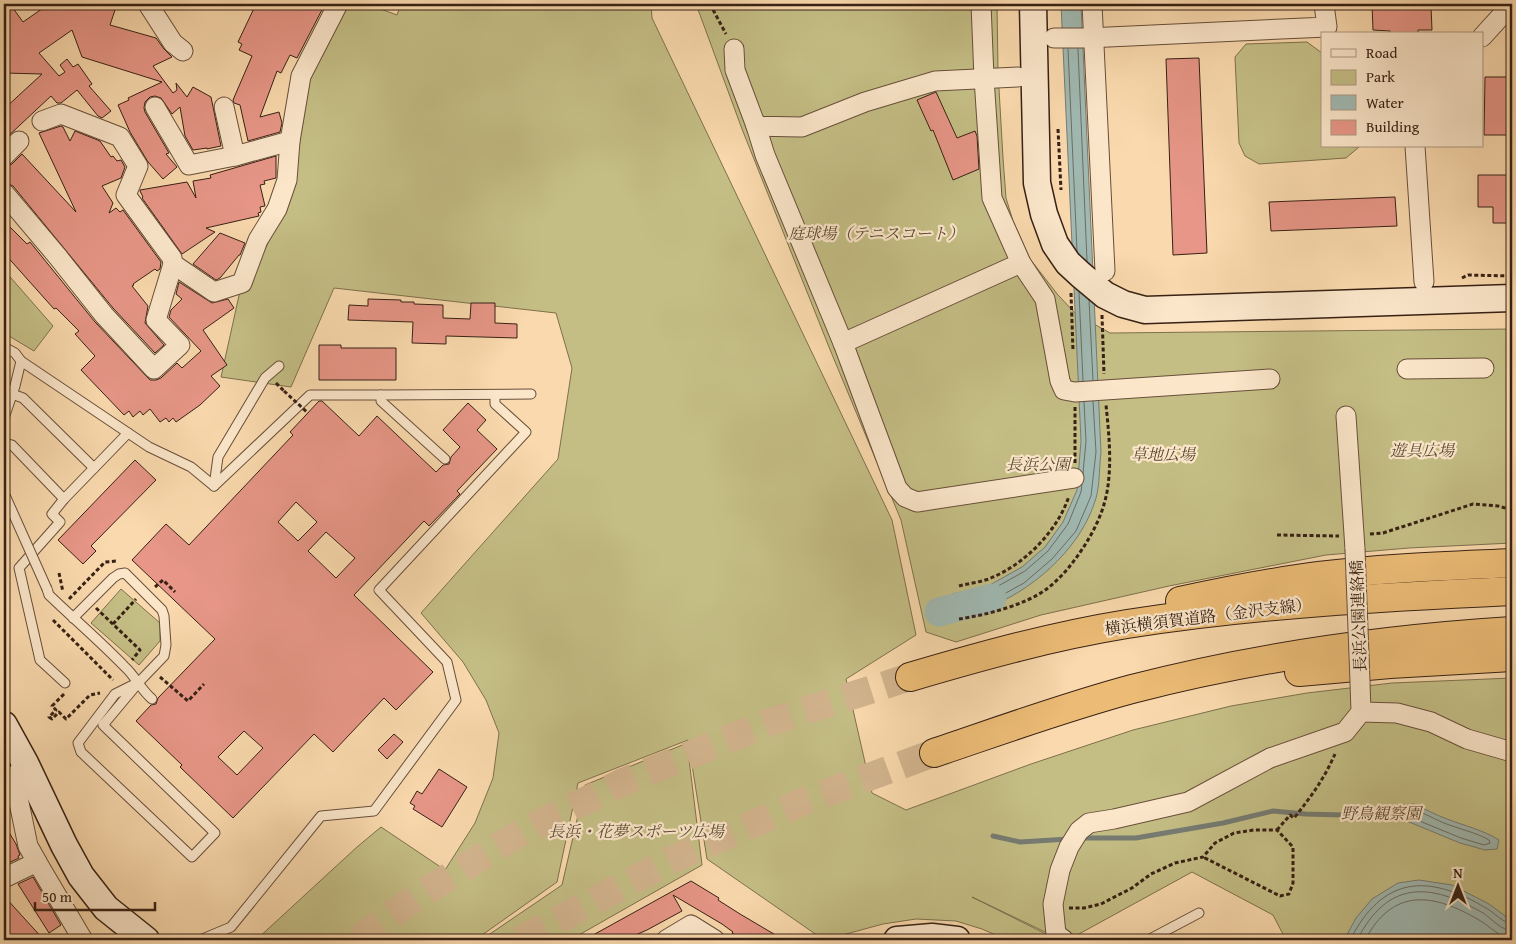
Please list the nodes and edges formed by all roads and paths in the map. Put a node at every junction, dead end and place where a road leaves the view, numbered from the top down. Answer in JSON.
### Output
{"nodes":[{"id":1,"x":148,"y":4,"type":"edge"},
{"id":2,"x":338,"y":4,"type":"edge"},
{"id":3,"x":710,"y":4,"type":"edge"},
{"id":4,"x":981,"y":4,"type":"edge"},
{"id":5,"x":1033,"y":4,"type":"edge"},
{"id":6,"x":1092,"y":4,"type":"edge"},
{"id":7,"x":1324,"y":4,"type":"edge"},
{"id":8,"x":1512,"y":4,"type":"edge"},
{"id":9,"x":1330,"y":31,"type":"edge"},
{"id":10,"x":1484,"y":35,"type":"edge"},
{"id":11,"x":1054,"y":38,"type":"dead end"},
{"id":12,"x":1090,"y":38,"type":"junction"},
{"id":13,"x":734,"y":49,"type":"joint"},
{"id":14,"x":183,"y":51,"type":"dead end"},
{"id":15,"x":1018,"y":77,"type":"dead end"},
{"id":16,"x":984,"y":78,"type":"junction"},
{"id":17,"x":155,"y":107,"type":"dead end"},
{"id":18,"x":224,"y":107,"type":"dead end"},
{"id":19,"x":42,"y":121,"type":"dead end"},
{"id":20,"x":756,"y":126,"type":"junction"},
{"id":21,"x":1058,"y":126,"type":"dead end"},
{"id":22,"x":19,"y":141,"type":"dead end"},
{"id":23,"x":290,"y":141,"type":"junction"},
{"id":24,"x":1415,"y":148,"type":"edge"},
{"id":25,"x":4,"y":156,"type":"edge"},
{"id":26,"x":235,"y":156,"type":"junction"},
{"id":27,"x":4,"y":193,"type":"edge"},
{"id":28,"x":1062,"y":194,"type":"dead end"},
{"id":29,"x":1021,"y":262,"type":"junction"},
{"id":30,"x":173,"y":264,"type":"junction"},
{"id":31,"x":1512,"y":276,"type":"edge"},
{"id":32,"x":1424,"y":282,"type":"joint"},
{"id":33,"x":1106,"y":294,"type":"junction"},
{"id":34,"x":1078,"y":297,"type":"dead end"},
{"id":35,"x":1512,"y":298,"type":"edge"},
{"id":36,"x":843,"y":343,"type":"junction"},
{"id":37,"x":4,"y":347,"type":"edge"},
{"id":38,"x":1073,"y":352,"type":"dead end"},
{"id":39,"x":21,"y":361,"type":"junction"},
{"id":40,"x":279,"y":366,"type":"dead end"},
{"id":41,"x":1484,"y":368,"type":"dead end"},
{"id":42,"x":1407,"y":370,"type":"dead end"},
{"id":43,"x":1270,"y":379,"type":"dead end"},
{"id":44,"x":1104,"y":390,"type":"junction"},
{"id":45,"x":284,"y":391,"type":"dead end"},
{"id":46,"x":1075,"y":392,"type":"junction"},
{"id":47,"x":12,"y":394,"type":"junction"},
{"id":48,"x":531,"y":394,"type":"dead end"},
{"id":49,"x":381,"y":395,"type":"junction"},
{"id":50,"x":495,"y":395,"type":"junction"},
{"id":51,"x":308,"y":413,"type":"dead end"},
{"id":52,"x":1346,"y":416,"type":"dead end"},
{"id":53,"x":4,"y":418,"type":"edge"},
{"id":54,"x":128,"y":433,"type":"junction"},
{"id":55,"x":4,"y":443,"type":"edge"},
{"id":56,"x":4,"y":457,"type":"edge"},
{"id":57,"x":445,"y":459,"type":"dead end"},
{"id":58,"x":94,"y":468,"type":"junction"},
{"id":59,"x":1074,"y":478,"type":"junction"},
{"id":60,"x":214,"y":486,"type":"junction"},
{"id":61,"x":6,"y":489,"type":"edge"},
{"id":62,"x":64,"y":499,"type":"junction"},
{"id":63,"x":1512,"y":510,"type":"edge"},
{"id":64,"x":1277,"y":534,"type":"dead end"},
{"id":65,"x":1355,"y":542,"type":"junction"},
{"id":66,"x":1512,"y":563,"type":"edge"},
{"id":67,"x":959,"y":586,"type":"dead end"},
{"id":68,"x":154,"y":589,"type":"dead end"},
{"id":69,"x":144,"y":591,"type":"junction"},
{"id":70,"x":1512,"y":591,"type":"edge"},
{"id":71,"x":175,"y":592,"type":"dead end"},
{"id":72,"x":96,"y":608,"type":"dead end"},
{"id":73,"x":72,"y":618,"type":"junction"},
{"id":74,"x":959,"y":618,"type":"dead end"},
{"id":75,"x":53,"y":620,"type":"dead end"},
{"id":76,"x":112,"y":624,"type":"junction"},
{"id":77,"x":1512,"y":631,"type":"edge"},
{"id":78,"x":1006,"y":649,"type":"junction"},
{"id":79,"x":137,"y":654,"type":"junction"},
{"id":80,"x":1512,"y":657,"type":"edge"},
{"id":81,"x":141,"y":659,"type":"dead end"},
{"id":82,"x":131,"y":661,"type":"dead end"},
{"id":83,"x":160,"y":677,"type":"dead end"},
{"id":84,"x":910,"y":677,"type":"tunnel mouth"},
{"id":85,"x":139,"y":682,"type":"junction"},
{"id":86,"x":65,"y":683,"type":"joint"},
{"id":87,"x":204,"y":684,"type":"dead end"},
{"id":88,"x":108,"y":685,"type":"dead end"},
{"id":89,"x":104,"y":690,"type":"dead end"},
{"id":90,"x":152,"y":699,"type":"dead end"},
{"id":91,"x":1361,"y":712,"type":"junction"},
{"id":92,"x":1026,"y":721,"type":"junction"},
{"id":93,"x":99,"y":722,"type":"junction"},
{"id":94,"x":4,"y":725,"type":"edge"},
{"id":95,"x":1345,"y":732,"type":"junction"},
{"id":96,"x":1512,"y":752,"type":"edge"},
{"id":97,"x":934,"y":753,"type":"tunnel mouth"},
{"id":98,"x":25,"y":763,"type":"junction"},
{"id":99,"x":1277,"y":830,"type":"junction"},
{"id":100,"x":1203,"y":857,"type":"junction"},
{"id":101,"x":37,"y":862,"type":"junction"},
{"id":102,"x":4,"y":878,"type":"edge"},
{"id":103,"x":1054,"y":904,"type":"junction"},
{"id":104,"x":1199,"y":913,"type":"dead end"},
{"id":105,"x":76,"y":936,"type":"edge"},
{"id":106,"x":146,"y":940,"type":"edge"},
{"id":107,"x":200,"y":940,"type":"edge"},
{"id":108,"x":666,"y":940,"type":"edge"},
{"id":109,"x":715,"y":940,"type":"edge"},
{"id":110,"x":897,"y":940,"type":"edge"},
{"id":111,"x":957,"y":940,"type":"edge"},
{"id":112,"x":1064,"y":940,"type":"edge"},
{"id":113,"x":1148,"y":940,"type":"edge"}],
"edges":[{"from":1,"to":14,"type":"street"},
{"from":2,"to":23,"type":"street"},
{"from":3,"to":13,"type":"path"},
{"from":4,"to":16,"type":"street"},
{"from":5,"to":33,"type":"street"},
{"from":6,"to":12,"type":"street"},
{"from":7,"to":9,"type":"street"},
{"from":8,"to":10,"type":"street"},
{"from":9,"to":12,"type":"street"},
{"from":11,"to":12,"type":"street"},
{"from":12,"to":33,"type":"street"},
{"from":13,"to":20,"type":"street"},
{"from":15,"to":16,"type":"street"},
{"from":16,"to":20,"type":"street"},
{"from":16,"to":29,"type":"street"},
{"from":17,"to":26,"type":"street"},
{"from":18,"to":26,"type":"street"},
{"from":19,"to":30,"type":"street"},
{"from":20,"to":36,"type":"street"},
{"from":21,"to":28,"type":"path"},
{"from":22,"to":25,"type":"street"},
{"from":23,"to":26,"type":"street"},
{"from":23,"to":30,"type":"street"},
{"from":24,"to":32,"type":"street"},
{"from":27,"to":30,"type":"street"},
{"from":29,"to":36,"type":"street"},
{"from":29,"to":46,"type":"street"},
{"from":31,"to":32,"type":"path"},
{"from":33,"to":35,"type":"street"},
{"from":33,"to":44,"type":"path"},
{"from":34,"to":38,"type":"path"},
{"from":36,"to":59,"type":"street"},
{"from":37,"to":39,"type":"lane"},
{"from":39,"to":47,"type":"lane"},
{"from":39,"to":54,"type":"lane"},
{"from":40,"to":60,"type":"lane"},
{"from":41,"to":42,"type":"street"},
{"from":43,"to":44,"type":"street"},
{"from":44,"to":46,"type":"street"},
{"from":44,"to":74,"type":"path"},
{"from":45,"to":51,"type":"path","bridge":true},
{"from":46,"to":59,"type":"path"},
{"from":47,"to":53,"type":"lane"},
{"from":47,"to":58,"type":"lane"},
{"from":48,"to":50,"type":"lane"},
{"from":49,"to":50,"type":"lane"},
{"from":49,"to":57,"type":"lane"},
{"from":49,"to":60,"type":"lane"},
{"from":50,"to":107,"type":"lane"},
{"from":52,"to":65,"type":"street","name":"長浜公園連絡橋"},
{"from":54,"to":58,"type":"lane"},
{"from":54,"to":60,"type":"lane"},
{"from":55,"to":62,"type":"lane"},
{"from":56,"to":61,"type":"path"},
{"from":58,"to":62,"type":"lane"},
{"from":59,"to":67,"type":"path"},
{"from":61,"to":73,"type":"lane","bridge":true},
{"from":62,"to":86,"type":"lane"},
{"from":63,"to":65,"type":"path"},
{"from":64,"to":65,"type":"path"},
{"from":65,"to":91,"type":"street","name":"長浜公園連絡橋","bridge":true},
{"from":66,"to":78,"type":"highway"},
{"from":68,"to":71,"type":"path"},
{"from":69,"to":73,"type":"lane"},
{"from":69,"to":76,"type":"path"},
{"from":69,"to":85,"type":"lane"},
{"from":70,"to":78,"type":"highway","name":"横浜横須賀道路（金沢支線）"},
{"from":72,"to":76,"type":"path"},
{"from":73,"to":85,"type":"lane"},
{"from":75,"to":88,"type":"path"},
{"from":76,"to":79,"type":"path"},
{"from":77,"to":92,"type":"highway"},
{"from":78,"to":84,"type":"highway","name":"横浜横須賀道路（金沢支線）"},
{"from":79,"to":81,"type":"path"},
{"from":79,"to":82,"type":"path"},
{"from":80,"to":92,"type":"highway"},
{"from":83,"to":87,"type":"path"},
{"from":85,"to":90,"type":"lane"},
{"from":85,"to":93,"type":"lane"},
{"from":86,"to":89,"type":"path"},
{"from":91,"to":95,"type":"street"},
{"from":91,"to":96,"type":"street"},
{"from":92,"to":97,"type":"highway"},
{"from":93,"to":93,"type":"lane"},
{"from":94,"to":98,"type":"street"},
{"from":95,"to":99,"type":"path"},
{"from":95,"to":103,"type":"street"},
{"from":98,"to":101,"type":"street"},
{"from":98,"to":106,"type":"street"},
{"from":99,"to":100,"type":"path"},
{"from":99,"to":100,"type":"path"},
{"from":100,"to":103,"type":"path"},
{"from":101,"to":102,"type":"street"},
{"from":101,"to":105,"type":"street"},
{"from":103,"to":112,"type":"street"},
{"from":104,"to":113,"type":"lane"},
{"from":108,"to":109,"type":"street"},
{"from":110,"to":111,"type":"street"}]}
